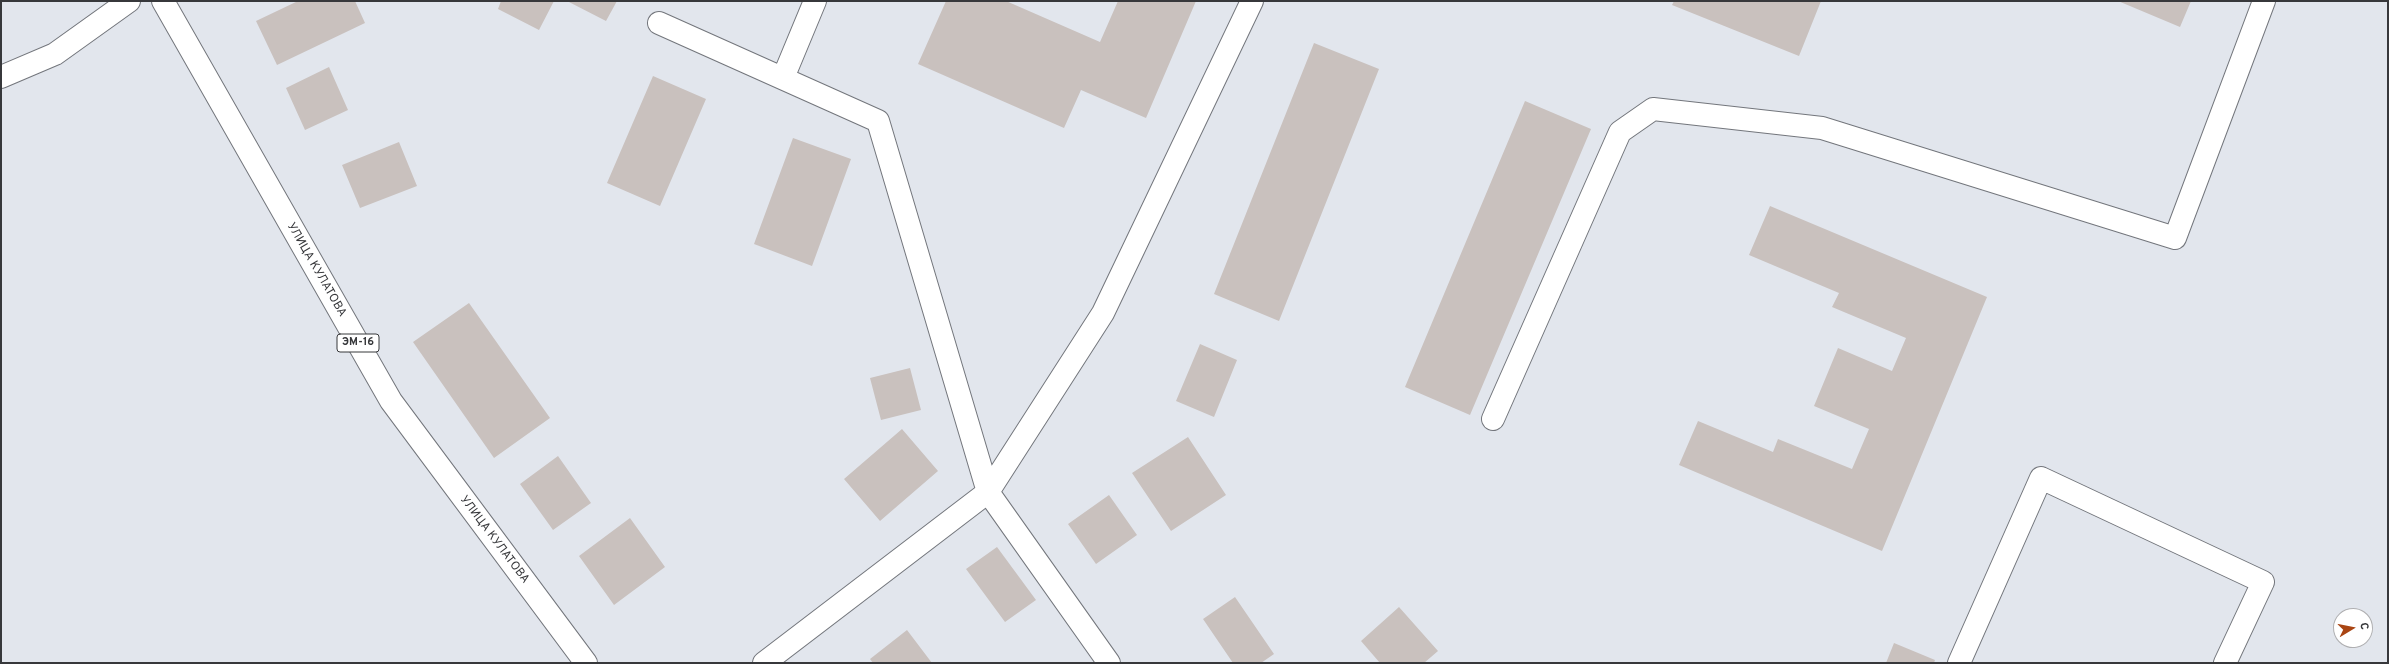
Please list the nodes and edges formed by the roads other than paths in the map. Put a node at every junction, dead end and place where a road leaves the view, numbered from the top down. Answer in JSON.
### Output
{"nodes":[{"id":1,"x":129,"y":1,"type":"edge"},
{"id":2,"x":163,"y":1,"type":"edge"},
{"id":3,"x":815,"y":1,"type":"edge"},
{"id":4,"x":1252,"y":1,"type":"edge"},
{"id":5,"x":2264,"y":1,"type":"edge"},
{"id":6,"x":659,"y":23,"type":"dead end"},
{"id":7,"x":1,"y":77,"type":"edge"},
{"id":8,"x":783,"y":78,"type":"junction"},
{"id":9,"x":1493,"y":419,"type":"dead end"},
{"id":10,"x":988,"y":492,"type":"junction"},
{"id":11,"x":586,"y":663,"type":"edge"},
{"id":12,"x":764,"y":663,"type":"edge"},
{"id":13,"x":1109,"y":663,"type":"edge"},
{"id":14,"x":1959,"y":663,"type":"edge"},
{"id":15,"x":2225,"y":663,"type":"edge"}],
"edges":[{"from":1,"to":7,"type":"main road"},
{"from":2,"to":11,"type":"main road","name":"УЛИЦА КУЛАТОВА","number":"ЭМ-16"},
{"from":3,"to":8,"type":"main road"},
{"from":4,"to":10,"type":"main road"},
{"from":5,"to":9,"type":"main road"},
{"from":6,"to":8,"type":"main road"},
{"from":8,"to":10,"type":"main road"},
{"from":10,"to":12,"type":"main road"},
{"from":10,"to":13,"type":"main road"},
{"from":14,"to":15,"type":"main road"}]}
